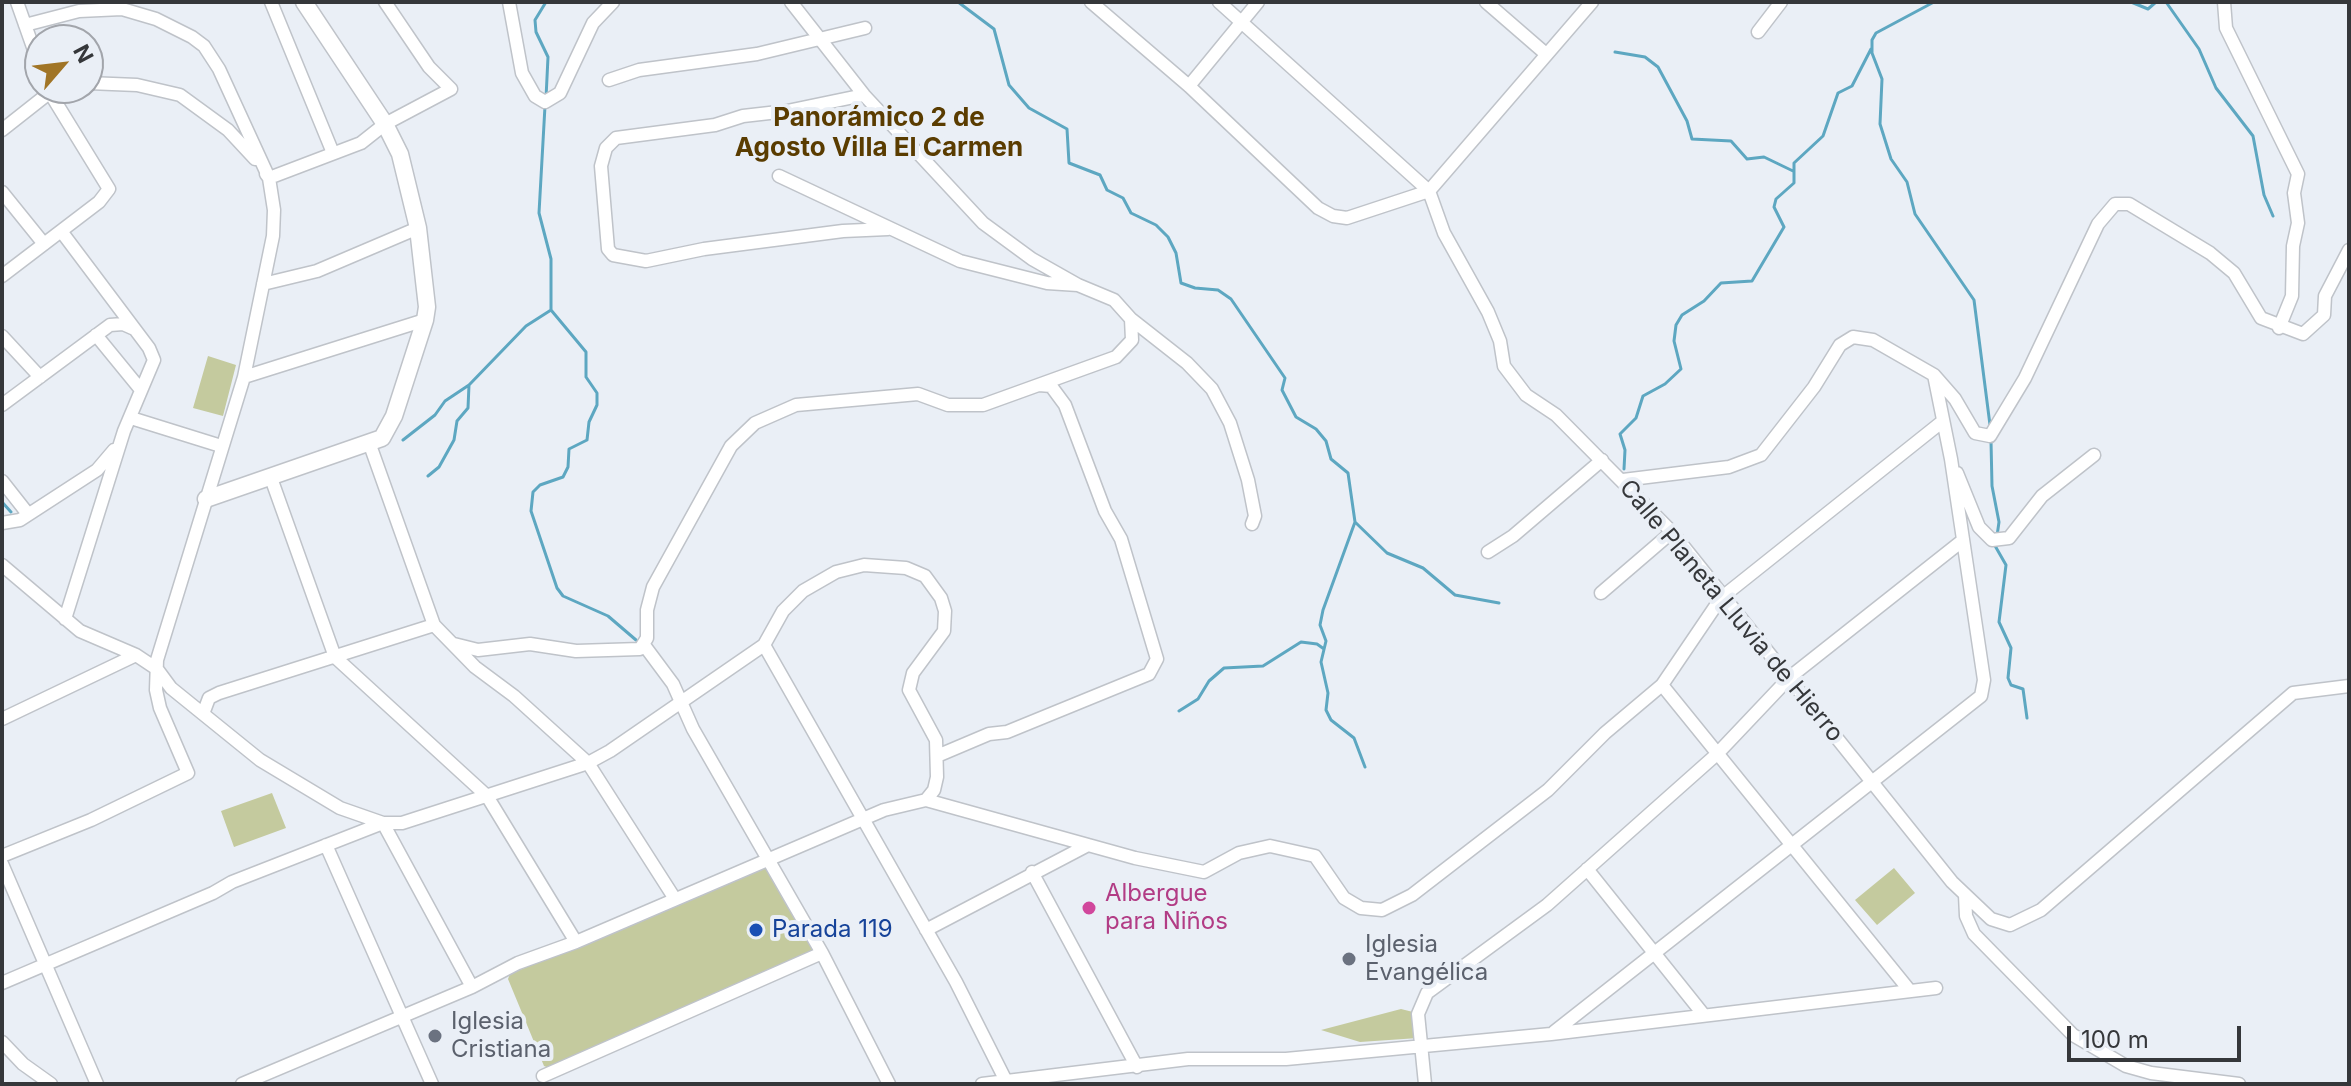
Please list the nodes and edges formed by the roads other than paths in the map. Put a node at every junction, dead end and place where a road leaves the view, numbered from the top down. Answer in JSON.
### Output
{"nodes":[{"id":1,"x":17,"y":2,"type":"edge"},
{"id":2,"x":271,"y":2,"type":"edge"},
{"id":3,"x":304,"y":2,"type":"edge"},
{"id":4,"x":385,"y":2,"type":"edge"},
{"id":5,"x":509,"y":2,"type":"edge"},
{"id":6,"x":613,"y":2,"type":"edge"},
{"id":7,"x":791,"y":2,"type":"edge"},
{"id":8,"x":1091,"y":2,"type":"edge"},
{"id":9,"x":1219,"y":2,"type":"edge"},
{"id":10,"x":1258,"y":2,"type":"edge"},
{"id":11,"x":1486,"y":2,"type":"edge"},
{"id":12,"x":1592,"y":2,"type":"edge"},
{"id":13,"x":2224,"y":2,"type":"edge"},
{"id":14,"x":2235,"y":2,"type":"edge"},
{"id":15,"x":1775,"y":4,"type":"edge"},
{"id":16,"x":1240,"y":23,"type":"junction"},
{"id":17,"x":25,"y":24,"type":"edge"},
{"id":18,"x":29,"y":24,"type":"edge"},
{"id":19,"x":865,"y":28,"type":"dead end"},
{"id":20,"x":2226,"y":28,"type":"junction"},
{"id":21,"x":1758,"y":32,"type":"dead end"},
{"id":22,"x":819,"y":39,"type":"junction"},
{"id":23,"x":1546,"y":54,"type":"junction"},
{"id":24,"x":609,"y":80,"type":"dead end"},
{"id":25,"x":104,"y":84,"type":"edge"},
{"id":26,"x":1189,"y":86,"type":"junction"},
{"id":27,"x":864,"y":95,"type":"junction"},
{"id":28,"x":33,"y":104,"type":"edge"},
{"id":29,"x":56,"y":104,"type":"edge"},
{"id":30,"x":385,"y":124,"type":"junction"},
{"id":31,"x":2,"y":130,"type":"edge"},
{"id":32,"x":333,"y":153,"type":"junction"},
{"id":33,"x":779,"y":176,"type":"dead end"},
{"id":34,"x":269,"y":178,"type":"junction"},
{"id":35,"x":1429,"y":191,"type":"junction"},
{"id":36,"x":2,"y":192,"type":"edge"},
{"id":37,"x":418,"y":228,"type":"junction"},
{"id":38,"x":888,"y":229,"type":"junction"},
{"id":39,"x":61,"y":231,"type":"junction"},
{"id":40,"x":44,"y":244,"type":"junction"},
{"id":41,"x":2349,"y":250,"type":"edge"},
{"id":42,"x":2,"y":276,"type":"edge"},
{"id":43,"x":263,"y":284,"type":"junction"},
{"id":44,"x":1078,"y":285,"type":"junction"},
{"id":45,"x":1131,"y":319,"type":"junction"},
{"id":46,"x":425,"y":320,"type":"junction"},
{"id":47,"x":2279,"y":328,"type":"junction"},
{"id":48,"x":135,"y":330,"type":"junction"},
{"id":49,"x":96,"y":335,"type":"junction"},
{"id":50,"x":2,"y":336,"type":"edge"},
{"id":51,"x":1934,"y":375,"type":"junction"},
{"id":52,"x":40,"y":377,"type":"junction"},
{"id":53,"x":244,"y":377,"type":"junction"},
{"id":54,"x":1038,"y":385,"type":"junction"},
{"id":55,"x":141,"y":390,"type":"junction"},
{"id":56,"x":2,"y":405,"type":"edge"},
{"id":57,"x":131,"y":418,"type":"junction"},
{"id":58,"x":1943,"y":421,"type":"junction"},
{"id":59,"x":124,"y":431,"type":"junction"},
{"id":60,"x":370,"y":445,"type":"junction"},
{"id":61,"x":221,"y":446,"type":"junction"},
{"id":62,"x":2094,"y":455,"type":"dead end"},
{"id":63,"x":1951,"y":459,"type":"junction"},
{"id":64,"x":1602,"y":460,"type":"junction"},
{"id":65,"x":271,"y":478,"type":"junction"},
{"id":66,"x":1623,"y":480,"type":"junction"},
{"id":67,"x":2,"y":481,"type":"edge"},
{"id":68,"x":206,"y":499,"type":"junction"},
{"id":69,"x":28,"y":514,"type":"junction"},
{"id":70,"x":2,"y":523,"type":"edge"},
{"id":71,"x":1252,"y":524,"type":"dead end"},
{"id":72,"x":1672,"y":532,"type":"junction"},
{"id":73,"x":1962,"y":541,"type":"junction"},
{"id":74,"x":1488,"y":552,"type":"dead end"},
{"id":75,"x":3,"y":565,"type":"edge"},
{"id":76,"x":1601,"y":593,"type":"dead end"},
{"id":77,"x":1721,"y":598,"type":"junction"},
{"id":78,"x":65,"y":619,"type":"junction"},
{"id":79,"x":434,"y":625,"type":"junction"},
{"id":80,"x":454,"y":644,"type":"junction"},
{"id":81,"x":644,"y":645,"type":"junction"},
{"id":82,"x":764,"y":645,"type":"junction"},
{"id":83,"x":136,"y":655,"type":"junction"},
{"id":84,"x":335,"y":657,"type":"junction"},
{"id":85,"x":157,"y":669,"type":"junction"},
{"id":86,"x":1790,"y":677,"type":"junction"},
{"id":87,"x":1662,"y":685,"type":"junction"},
{"id":88,"x":2349,"y":686,"type":"edge"},
{"id":89,"x":681,"y":703,"type":"junction"},
{"id":90,"x":203,"y":714,"type":"junction"},
{"id":91,"x":2,"y":719,"type":"edge"},
{"id":92,"x":1717,"y":754,"type":"junction"},
{"id":93,"x":937,"y":756,"type":"junction"},
{"id":94,"x":588,"y":763,"type":"junction"},
{"id":95,"x":1872,"y":780,"type":"junction"},
{"id":96,"x":487,"y":796,"type":"junction"},
{"id":97,"x":926,"y":800,"type":"junction"},
{"id":98,"x":865,"y":819,"type":"junction"},
{"id":99,"x":383,"y":823,"type":"junction"},
{"id":100,"x":1791,"y":844,"type":"junction"},
{"id":101,"x":326,"y":845,"type":"junction"},
{"id":102,"x":1088,"y":845,"type":"junction"},
{"id":103,"x":2,"y":856,"type":"edge"},
{"id":104,"x":770,"y":861,"type":"junction"},
{"id":105,"x":2,"y":864,"type":"edge"},
{"id":106,"x":1587,"y":869,"type":"junction"},
{"id":107,"x":1032,"y":872,"type":"junction"},
{"id":108,"x":1965,"y":895,"type":"junction"},
{"id":109,"x":675,"y":899,"type":"junction"},
{"id":110,"x":926,"y":930,"type":"junction"},
{"id":111,"x":576,"y":942,"type":"junction"},
{"id":112,"x":822,"y":953,"type":"junction"},
{"id":113,"x":1654,"y":953,"type":"junction"},
{"id":114,"x":45,"y":964,"type":"junction"},
{"id":115,"x":2,"y":983,"type":"edge"},
{"id":116,"x":472,"y":987,"type":"junction"},
{"id":117,"x":1936,"y":988,"type":"dead end"},
{"id":118,"x":1910,"y":991,"type":"junction"},
{"id":119,"x":1703,"y":1014,"type":"junction"},
{"id":120,"x":403,"y":1015,"type":"junction"},
{"id":121,"x":1551,"y":1034,"type":"junction"},
{"id":122,"x":2,"y":1042,"type":"edge"},
{"id":123,"x":1421,"y":1045,"type":"junction"},
{"id":124,"x":1137,"y":1067,"type":"junction"},
{"id":125,"x":543,"y":1076,"type":"dead end"},
{"id":126,"x":1006,"y":1081,"type":"junction"},
{"id":127,"x":51,"y":1084,"type":"edge"},
{"id":128,"x":97,"y":1084,"type":"edge"},
{"id":129,"x":242,"y":1084,"type":"edge"},
{"id":130,"x":432,"y":1084,"type":"edge"},
{"id":131,"x":889,"y":1084,"type":"edge"},
{"id":132,"x":982,"y":1084,"type":"edge"},
{"id":133,"x":1425,"y":1084,"type":"edge"},
{"id":134,"x":2239,"y":1084,"type":"edge"}],
"edges":[{"from":1,"to":17,"type":"street"},
{"from":2,"to":32,"type":"street"},
{"from":3,"to":30,"type":"street"},
{"from":4,"to":30,"type":"street"},
{"from":5,"to":6,"type":"street"},
{"from":7,"to":22,"type":"street"},
{"from":8,"to":26,"type":"street"},
{"from":9,"to":16,"type":"street","name":"Calle Planeta Lluvia de Hierro"},
{"from":10,"to":16,"type":"street"},
{"from":11,"to":23,"type":"street"},
{"from":12,"to":23,"type":"street"},
{"from":13,"to":20,"type":"street"},
{"from":14,"to":20,"type":"street"},
{"from":15,"to":21,"type":"street"},
{"from":16,"to":26,"type":"street"},
{"from":16,"to":35,"type":"street","name":"Calle Planeta Lluvia de Hierro"},
{"from":18,"to":34,"type":"street"},
{"from":19,"to":22,"type":"street"},
{"from":20,"to":47,"type":"street"},
{"from":22,"to":24,"type":"street"},
{"from":22,"to":27,"type":"street"},
{"from":23,"to":35,"type":"street"},
{"from":25,"to":34,"type":"street"},
{"from":26,"to":35,"type":"street"},
{"from":27,"to":38,"type":"street"},
{"from":27,"to":44,"type":"street"},
{"from":28,"to":31,"type":"street"},
{"from":29,"to":39,"type":"street"},
{"from":30,"to":32,"type":"street"},
{"from":30,"to":37,"type":"street"},
{"from":32,"to":34,"type":"street"},
{"from":33,"to":38,"type":"street"},
{"from":34,"to":43,"type":"street"},
{"from":35,"to":64,"type":"street","name":"Calle Planeta Lluvia de Hierro"},
{"from":36,"to":40,"type":"street"},
{"from":37,"to":43,"type":"street"},
{"from":37,"to":46,"type":"street"},
{"from":38,"to":44,"type":"street"},
{"from":39,"to":40,"type":"street"},
{"from":39,"to":48,"type":"street"},
{"from":40,"to":42,"type":"street"},
{"from":41,"to":47,"type":"street"},
{"from":43,"to":53,"type":"street"},
{"from":44,"to":45,"type":"street"},
{"from":45,"to":54,"type":"street"},
{"from":45,"to":71,"type":"street"},
{"from":46,"to":53,"type":"street"},
{"from":46,"to":60,"type":"street"},
{"from":47,"to":51,"type":"street"},
{"from":48,"to":49,"type":"street"},
{"from":48,"to":55,"type":"street"},
{"from":49,"to":52,"type":"street"},
{"from":49,"to":55,"type":"street"},
{"from":50,"to":52,"type":"street"},
{"from":51,"to":58,"type":"street"},
{"from":51,"to":66,"type":"street"},
{"from":52,"to":56,"type":"street"},
{"from":53,"to":61,"type":"street"},
{"from":54,"to":81,"type":"street"},
{"from":54,"to":93,"type":"street"},
{"from":55,"to":57,"type":"street"},
{"from":57,"to":59,"type":"street"},
{"from":57,"to":61,"type":"street"},
{"from":58,"to":63,"type":"street"},
{"from":58,"to":77,"type":"street"},
{"from":59,"to":69,"type":"street"},
{"from":59,"to":78,"type":"street"},
{"from":60,"to":65,"type":"street"},
{"from":60,"to":79,"type":"street"},
{"from":61,"to":68,"type":"street"},
{"from":62,"to":63,"type":"street"},
{"from":63,"to":73,"type":"street"},
{"from":64,"to":66,"type":"street","name":"Calle Planeta Lluvia de Hierro"},
{"from":64,"to":74,"type":"street"},
{"from":65,"to":68,"type":"street"},
{"from":65,"to":84,"type":"street"},
{"from":66,"to":72,"type":"street","name":"Calle Planeta Lluvia de Hierro"},
{"from":67,"to":69,"type":"street"},
{"from":68,"to":85,"type":"street"},
{"from":69,"to":70,"type":"street"},
{"from":72,"to":76,"type":"street"},
{"from":72,"to":77,"type":"street","name":"Calle Planeta Lluvia de Hierro"},
{"from":73,"to":86,"type":"street"},
{"from":73,"to":95,"type":"street"},
{"from":75,"to":78,"type":"street"},
{"from":77,"to":86,"type":"street","name":"Calle Planeta Lluvia de Hierro"},
{"from":77,"to":87,"type":"street"},
{"from":78,"to":83,"type":"street"},
{"from":79,"to":80,"type":"street"},
{"from":79,"to":84,"type":"street"},
{"from":80,"to":81,"type":"street"},
{"from":80,"to":94,"type":"street"},
{"from":81,"to":89,"type":"street"},
{"from":82,"to":89,"type":"street"},
{"from":82,"to":93,"type":"street"},
{"from":82,"to":98,"type":"street"},
{"from":83,"to":85,"type":"street"},
{"from":83,"to":91,"type":"street"},
{"from":84,"to":90,"type":"street"},
{"from":84,"to":96,"type":"street"},
{"from":85,"to":90,"type":"street"},
{"from":85,"to":103,"type":"street"},
{"from":86,"to":92,"type":"street"},
{"from":86,"to":95,"type":"street","name":"Calle Planeta Lluvia de Hierro"},
{"from":87,"to":92,"type":"street"},
{"from":87,"to":102,"type":"street"},
{"from":88,"to":108,"type":"street","name":"Calle Planeta Lluvia de Hierro"},
{"from":89,"to":94,"type":"street"},
{"from":89,"to":104,"type":"street"},
{"from":90,"to":99,"type":"street"},
{"from":92,"to":100,"type":"street"},
{"from":92,"to":106,"type":"street"},
{"from":93,"to":97,"type":"street"},
{"from":94,"to":96,"type":"street"},
{"from":94,"to":109,"type":"street"},
{"from":95,"to":100,"type":"street"},
{"from":95,"to":108,"type":"street","name":"Calle Planeta Lluvia de Hierro"},
{"from":96,"to":99,"type":"street"},
{"from":96,"to":111,"type":"street"},
{"from":97,"to":98,"type":"street"},
{"from":97,"to":102,"type":"street"},
{"from":98,"to":104,"type":"street"},
{"from":98,"to":110,"type":"street"},
{"from":99,"to":101,"type":"street"},
{"from":99,"to":116,"type":"street"},
{"from":100,"to":113,"type":"street"},
{"from":100,"to":118,"type":"street"},
{"from":101,"to":114,"type":"street"},
{"from":101,"to":120,"type":"street"},
{"from":102,"to":107,"type":"street"},
{"from":104,"to":109,"type":"street"},
{"from":104,"to":112,"type":"street"},
{"from":105,"to":114,"type":"street"},
{"from":106,"to":113,"type":"street"},
{"from":106,"to":123,"type":"street"},
{"from":107,"to":110,"type":"street"},
{"from":107,"to":124,"type":"street"},
{"from":108,"to":134,"type":"street"},
{"from":109,"to":111,"type":"street"},
{"from":110,"to":126,"type":"street"},
{"from":111,"to":116,"type":"street"},
{"from":112,"to":125,"type":"street"},
{"from":112,"to":131,"type":"street"},
{"from":113,"to":119,"type":"street"},
{"from":113,"to":121,"type":"street"},
{"from":114,"to":115,"type":"street"},
{"from":114,"to":128,"type":"street"},
{"from":116,"to":120,"type":"street"},
{"from":117,"to":118,"type":"street"},
{"from":118,"to":119,"type":"street"},
{"from":119,"to":121,"type":"street"},
{"from":120,"to":129,"type":"street"},
{"from":120,"to":130,"type":"street"},
{"from":121,"to":123,"type":"street"},
{"from":122,"to":127,"type":"street"},
{"from":123,"to":124,"type":"street"},
{"from":123,"to":133,"type":"street"},
{"from":124,"to":126,"type":"street"},
{"from":126,"to":132,"type":"street"}]}
